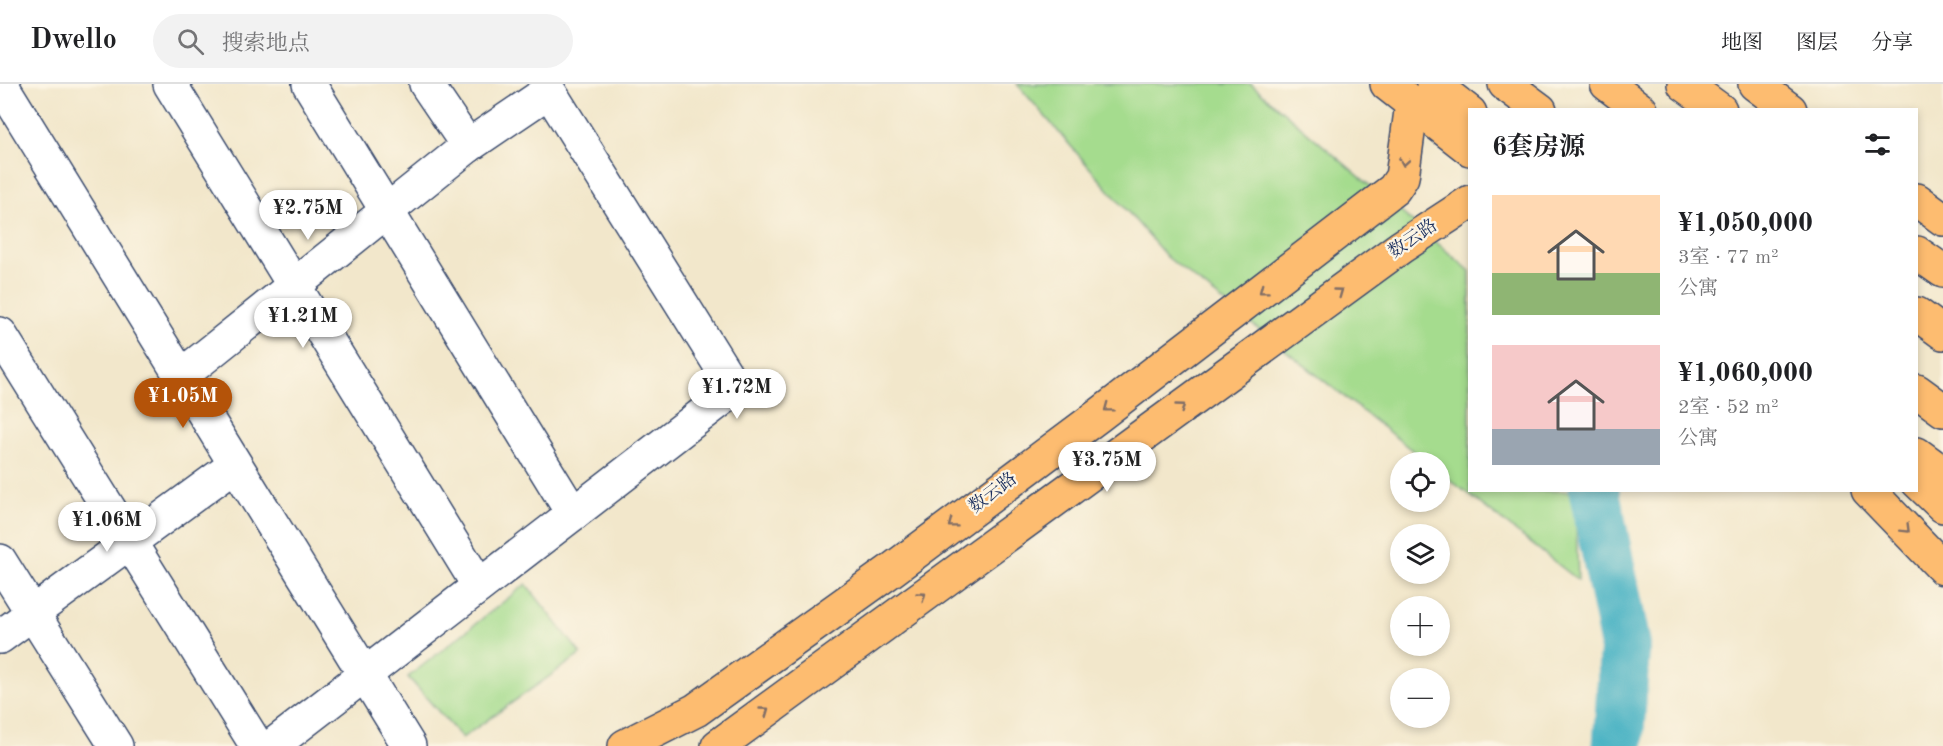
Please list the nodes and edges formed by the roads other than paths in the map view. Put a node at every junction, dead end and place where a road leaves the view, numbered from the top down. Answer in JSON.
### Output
{"nodes":[{"id":1,"x":1,"y":84,"type":"edge"},
{"id":2,"x":170,"y":84,"type":"edge"},
{"id":3,"x":309,"y":84,"type":"edge"},
{"id":4,"x":426,"y":84,"type":"edge"},
{"id":5,"x":1387,"y":84,"type":"edge"},
{"id":6,"x":1505,"y":84,"type":"edge"},
{"id":7,"x":1607,"y":84,"type":"edge"},
{"id":8,"x":1684,"y":84,"type":"edge"},
{"id":9,"x":1755,"y":84,"type":"edge"},
{"id":10,"x":1422,"y":94,"type":"edge"},
{"id":11,"x":1537,"y":108,"type":"edge"},
{"id":12,"x":1638,"y":108,"type":"edge"},
{"id":13,"x":1717,"y":108,"type":"edge"},
{"id":14,"x":1787,"y":108,"type":"edge"},
{"id":15,"x":1468,"y":112,"type":"edge"},
{"id":16,"x":468,"y":146,"type":"junction"},
{"id":17,"x":1468,"y":147,"type":"edge"},
{"id":18,"x":1918,"y":201,"type":"edge"},
{"id":19,"x":1468,"y":203,"type":"edge"},
{"id":20,"x":387,"y":211,"type":"junction"},
{"id":21,"x":1943,"y":219,"type":"edge"},
{"id":22,"x":1918,"y":254,"type":"edge"},
{"id":23,"x":1943,"y":271,"type":"edge"},
{"id":24,"x":294,"y":285,"type":"junction"},
{"id":25,"x":1918,"y":315,"type":"edge"},
{"id":26,"x":1943,"y":333,"type":"edge"},
{"id":27,"x":0,"y":334,"type":"edge"},
{"id":28,"x":181,"y":376,"type":"junction"},
{"id":29,"x":1918,"y":392,"type":"edge"},
{"id":30,"x":1943,"y":410,"type":"edge"},
{"id":31,"x":1918,"y":455,"type":"edge"},
{"id":32,"x":235,"y":465,"type":"junction"},
{"id":33,"x":1943,"y":473,"type":"edge"},
{"id":34,"x":1918,"y":482,"type":"edge"},
{"id":35,"x":1870,"y":492,"type":"edge"},
{"id":36,"x":1943,"y":506,"type":"edge"},
{"id":37,"x":573,"y":514,"type":"junction"},
{"id":38,"x":130,"y":542,"type":"junction"},
{"id":39,"x":0,"y":561,"type":"edge"},
{"id":40,"x":1943,"y":568,"type":"edge"},
{"id":41,"x":479,"y":586,"type":"junction"},
{"id":42,"x":33,"y":613,"type":"junction"},
{"id":43,"x":0,"y":637,"type":"edge"},
{"id":44,"x":364,"y":675,"type":"junction"},
{"id":45,"x":116,"y":746,"type":"edge"},
{"id":46,"x":257,"y":746,"type":"edge"},
{"id":47,"x":272,"y":746,"type":"edge"},
{"id":48,"x":409,"y":746,"type":"edge"},
{"id":49,"x":625,"y":746,"type":"edge"},
{"id":50,"x":718,"y":746,"type":"edge"}],
"edges":[{"from":1,"to":28,"type":"street"},
{"from":2,"to":24,"type":"street"},
{"from":3,"to":20,"type":"street"},
{"from":4,"to":16,"type":"street"},
{"from":5,"to":10,"type":"main road"},
{"from":6,"to":11,"type":"main road"},
{"from":7,"to":12,"type":"main road"},
{"from":8,"to":13,"type":"main road"},
{"from":9,"to":14,"type":"main road"},
{"from":10,"to":15,"type":"main road"},
{"from":10,"to":17,"type":"main road"},
{"from":10,"to":49,"type":"main road","name":"数云路","one_way":true},
{"from":16,"to":20,"type":"street"},
{"from":16,"to":37,"type":"street"},
{"from":18,"to":21,"type":"main road"},
{"from":50,"to":19,"type":"main road","name":"数云路","one_way":true},
{"from":20,"to":24,"type":"street"},
{"from":20,"to":37,"type":"street"},
{"from":22,"to":23,"type":"main road"},
{"from":24,"to":28,"type":"street"},
{"from":24,"to":41,"type":"street"},
{"from":25,"to":26,"type":"main road"},
{"from":27,"to":38,"type":"street"},
{"from":28,"to":32,"type":"street"},
{"from":29,"to":30,"type":"main road"},
{"from":31,"to":33,"type":"main road"},
{"from":32,"to":38,"type":"street"},
{"from":32,"to":44,"type":"street"},
{"from":34,"to":36,"type":"main road"},
{"from":35,"to":40,"type":"main road","one_way":true},
{"from":37,"to":41,"type":"street"},
{"from":38,"to":42,"type":"street"},
{"from":38,"to":46,"type":"street"},
{"from":39,"to":42,"type":"street"},
{"from":41,"to":44,"type":"street"},
{"from":42,"to":43,"type":"street"},
{"from":42,"to":45,"type":"street"},
{"from":44,"to":47,"type":"street"},
{"from":44,"to":48,"type":"street"}]}
